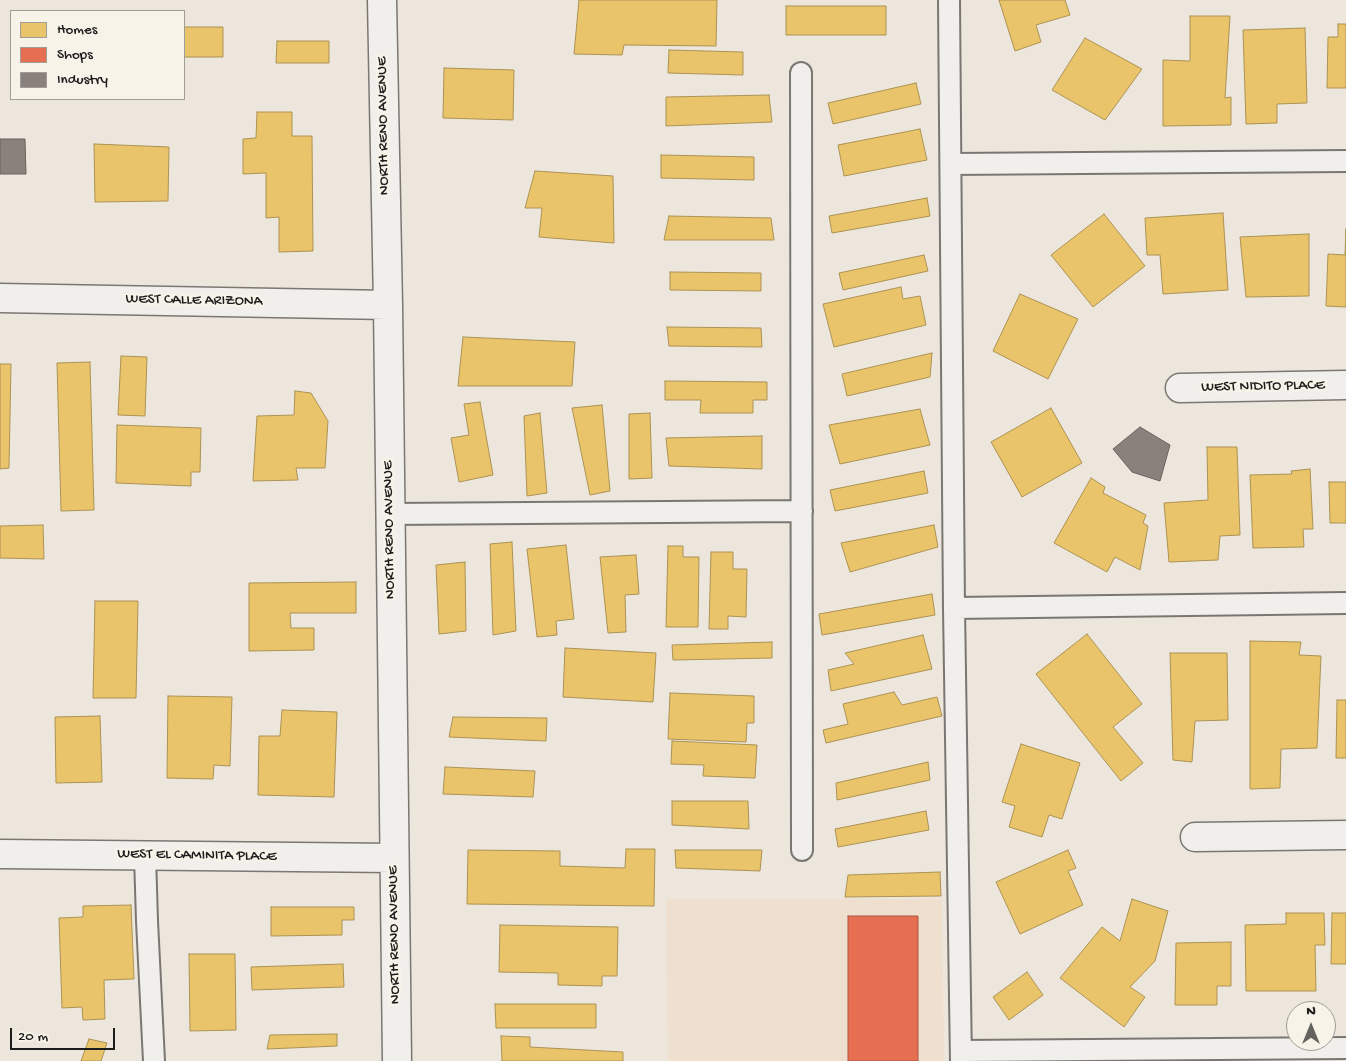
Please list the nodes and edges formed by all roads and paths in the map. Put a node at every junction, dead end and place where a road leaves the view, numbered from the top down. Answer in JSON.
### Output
{"nodes":[{"id":1,"x":382,"y":0,"type":"edge"},
{"id":2,"x":949,"y":0,"type":"edge"},
{"id":3,"x":801,"y":73,"type":"dead end"},
{"id":4,"x":1346,"y":161,"type":"edge"},
{"id":5,"x":951,"y":164,"type":"junction"},
{"id":6,"x":0,"y":298,"type":"edge"},
{"id":7,"x":388,"y":305,"type":"junction"},
{"id":8,"x":1346,"y":385,"type":"edge"},
{"id":9,"x":1180,"y":388,"type":"dead end"},
{"id":10,"x":802,"y":511,"type":"junction"},
{"id":11,"x":390,"y":514,"type":"junction"},
{"id":12,"x":1346,"y":603,"type":"edge"},
{"id":13,"x":954,"y":608,"type":"junction"},
{"id":14,"x":1346,"y":835,"type":"edge"},
{"id":15,"x":1195,"y":838,"type":"dead end"},
{"id":16,"x":802,"y":850,"type":"dead end"},
{"id":17,"x":0,"y":854,"type":"edge"},
{"id":18,"x":145,"y":856,"type":"junction"},
{"id":19,"x":394,"y":858,"type":"junction"},
{"id":20,"x":1346,"y":1048,"type":"edge"},
{"id":21,"x":961,"y":1056,"type":"edge"},
{"id":22,"x":154,"y":1061,"type":"edge"},
{"id":23,"x":397,"y":1061,"type":"edge"}],
"edges":[{"from":1,"to":7,"type":"street","name":"NORTH RENO AVENUE"},
{"from":2,"to":5,"type":"lane"},
{"from":3,"to":10,"type":"lane"},
{"from":4,"to":5,"type":"lane"},
{"from":5,"to":13,"type":"lane"},
{"from":6,"to":7,"type":"street","name":"WEST CALLE ARIZONA"},
{"from":7,"to":11,"type":"street","name":"NORTH RENO AVENUE"},
{"from":8,"to":9,"type":"street","name":"WEST NIDITO PLACE"},
{"from":10,"to":11,"type":"lane"},
{"from":10,"to":16,"type":"lane"},
{"from":11,"to":19,"type":"street","name":"NORTH RENO AVENUE"},
{"from":12,"to":13,"type":"lane"},
{"from":13,"to":21,"type":"lane"},
{"from":14,"to":15,"type":"street"},
{"from":17,"to":18,"type":"street","name":"WEST EL CAMINITA PLACE"},
{"from":18,"to":19,"type":"street","name":"WEST EL CAMINITA PLACE"},
{"from":18,"to":22,"type":"lane"},
{"from":19,"to":23,"type":"street","name":"NORTH RENO AVENUE"},
{"from":20,"to":21,"type":"lane"}]}
